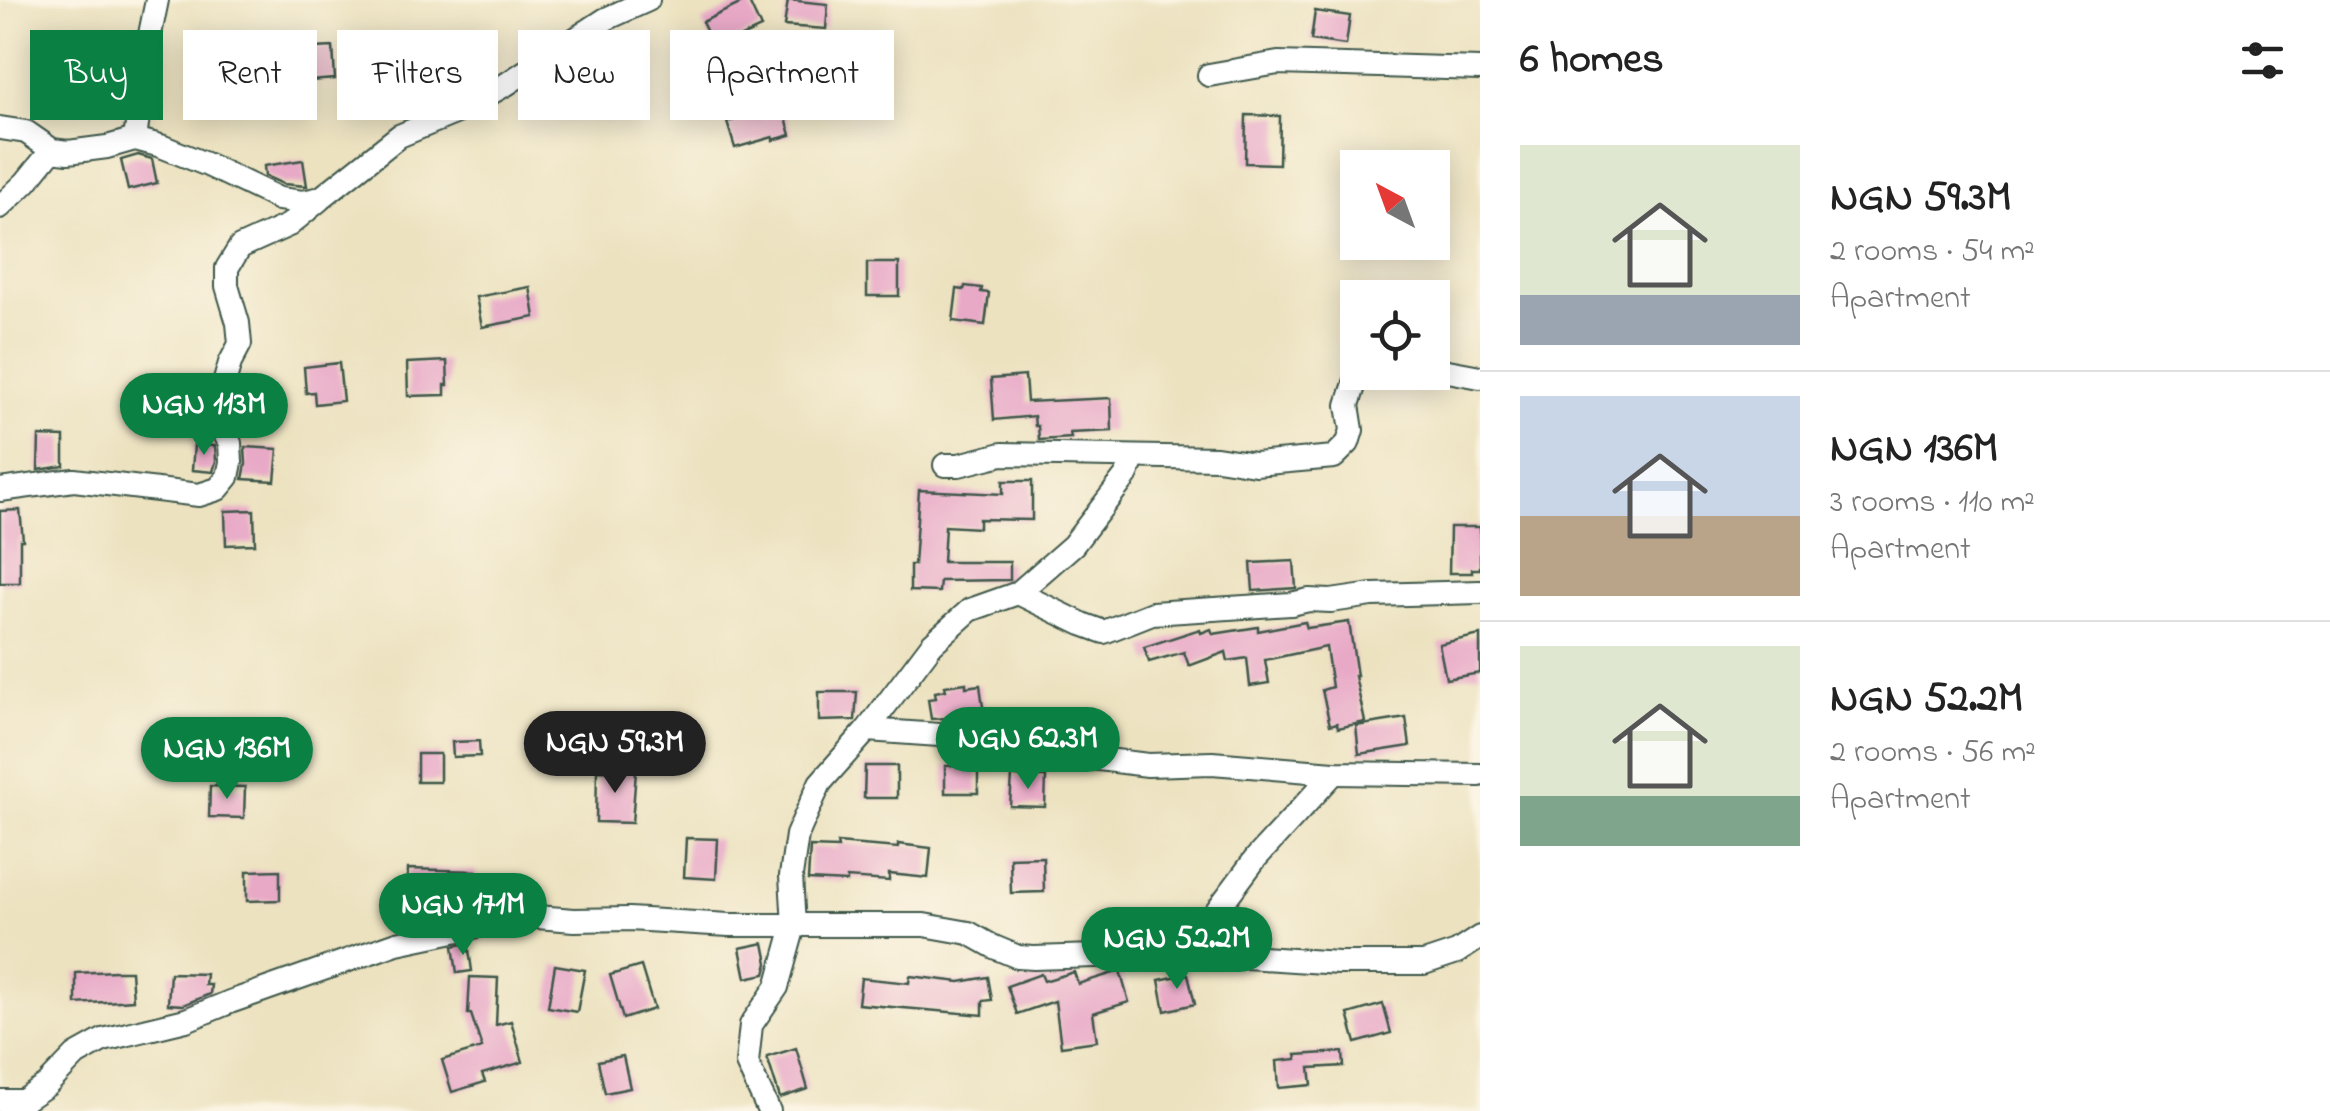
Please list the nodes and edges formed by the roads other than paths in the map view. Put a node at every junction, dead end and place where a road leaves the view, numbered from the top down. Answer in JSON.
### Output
{"nodes":[{"id":1,"x":157,"y":0,"type":"edge"},
{"id":2,"x":648,"y":0,"type":"edge"},
{"id":3,"x":1480,"y":69,"type":"edge"},
{"id":4,"x":1209,"y":75,"type":"dead end"},
{"id":5,"x":0,"y":128,"type":"edge"},
{"id":6,"x":135,"y":139,"type":"junction"},
{"id":7,"x":52,"y":150,"type":"junction"},
{"id":8,"x":322,"y":198,"type":"junction"},
{"id":9,"x":0,"y":207,"type":"edge"},
{"id":10,"x":1450,"y":372,"type":"edge"},
{"id":11,"x":1480,"y":378,"type":"edge"},
{"id":12,"x":1353,"y":390,"type":"edge"},
{"id":13,"x":1134,"y":457,"type":"junction"},
{"id":14,"x":945,"y":465,"type":"dead end"},
{"id":15,"x":0,"y":490,"type":"edge"},
{"id":16,"x":1480,"y":592,"type":"edge"},
{"id":17,"x":1018,"y":593,"type":"junction"},
{"id":18,"x":868,"y":730,"type":"junction"},
{"id":19,"x":1334,"y":773,"type":"junction"},
{"id":20,"x":1480,"y":775,"type":"edge"},
{"id":21,"x":794,"y":926,"type":"junction"},
{"id":22,"x":1480,"y":936,"type":"edge"},
{"id":23,"x":1185,"y":953,"type":"junction"},
{"id":24,"x":0,"y":1100,"type":"edge"},
{"id":25,"x":769,"y":1111,"type":"edge"}],
"edges":[{"from":1,"to":6,"type":"street"},
{"from":2,"to":8,"type":"street"},
{"from":3,"to":4,"type":"street"},
{"from":5,"to":7,"type":"street"},
{"from":6,"to":7,"type":"street"},
{"from":6,"to":8,"type":"street"},
{"from":7,"to":9,"type":"street"},
{"from":8,"to":15,"type":"street"},
{"from":10,"to":11,"type":"street"},
{"from":12,"to":13,"type":"street"},
{"from":13,"to":14,"type":"street"},
{"from":13,"to":17,"type":"street"},
{"from":16,"to":17,"type":"street"},
{"from":17,"to":18,"type":"street"},
{"from":18,"to":19,"type":"street"},
{"from":18,"to":21,"type":"street"},
{"from":19,"to":20,"type":"street"},
{"from":19,"to":23,"type":"street"},
{"from":21,"to":23,"type":"street"},
{"from":21,"to":24,"type":"street"},
{"from":21,"to":25,"type":"street"},
{"from":22,"to":23,"type":"street"}]}
